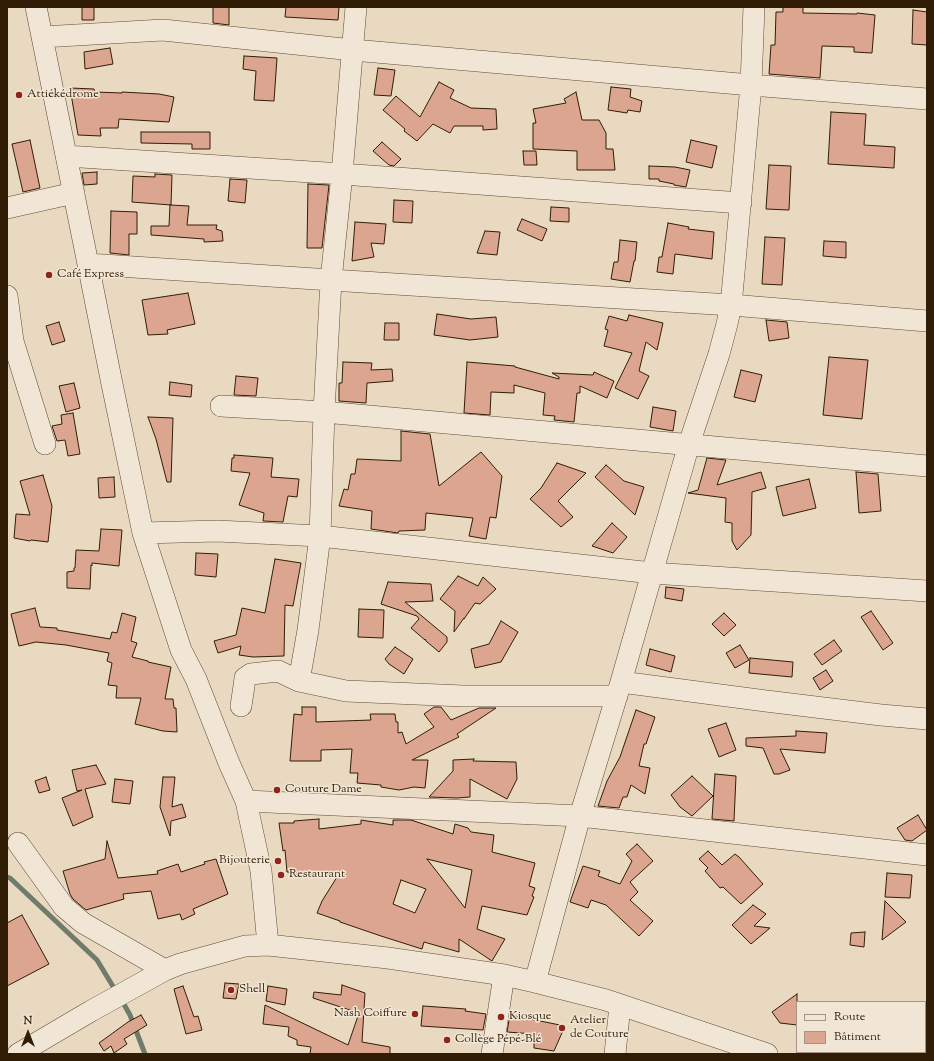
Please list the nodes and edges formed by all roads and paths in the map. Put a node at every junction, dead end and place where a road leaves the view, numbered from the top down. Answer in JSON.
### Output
{"nodes":[{"id":1,"x":36,"y":7,"type":"edge"},
{"id":2,"x":356,"y":7,"type":"edge"},
{"id":3,"x":754,"y":7,"type":"edge"},
{"id":4,"x":42,"y":37,"type":"junction"},
{"id":5,"x":353,"y":50,"type":"junction"},
{"id":6,"x":751,"y":85,"type":"junction"},
{"id":7,"x":927,"y":99,"type":"edge"},
{"id":8,"x":66,"y":156,"type":"junction"},
{"id":9,"x":342,"y":174,"type":"junction"},
{"id":10,"x":74,"y":193,"type":"junction"},
{"id":11,"x":741,"y":203,"type":"junction"},
{"id":12,"x":7,"y":208,"type":"edge"},
{"id":13,"x":88,"y":264,"type":"junction"},
{"id":14,"x":331,"y":280,"type":"junction"},
{"id":15,"x":7,"y":296,"type":"edge"},
{"id":16,"x":731,"y":305,"type":"junction"},
{"id":17,"x":927,"y":321,"type":"edge"},
{"id":18,"x":221,"y":406,"type":"dead end"},
{"id":19,"x":324,"y":412,"type":"junction"},
{"id":20,"x":45,"y":444,"type":"dead end"},
{"id":21,"x":689,"y":444,"type":"junction"},
{"id":22,"x":927,"y":466,"type":"edge"},
{"id":23,"x":143,"y":533,"type":"junction"},
{"id":24,"x":320,"y":536,"type":"junction"},
{"id":25,"x":652,"y":573,"type":"junction"},
{"id":26,"x":927,"y":591,"type":"edge"},
{"id":27,"x":299,"y":681,"type":"junction"},
{"id":28,"x":619,"y":689,"type":"junction"},
{"id":29,"x":242,"y":706,"type":"dead end"},
{"id":30,"x":927,"y":719,"type":"edge"},
{"id":31,"x":246,"y":801,"type":"junction"},
{"id":32,"x":580,"y":816,"type":"junction"},
{"id":33,"x":18,"y":843,"type":"dead end"},
{"id":34,"x":927,"y":855,"type":"edge"},
{"id":35,"x":268,"y":945,"type":"junction"},
{"id":36,"x":165,"y":970,"type":"junction"},
{"id":37,"x":504,"y":975,"type":"junction"},
{"id":38,"x":535,"y":982,"type":"junction"},
{"id":39,"x":620,"y":1005,"type":"junction"},
{"id":40,"x":18,"y":1054,"type":"edge"},
{"id":41,"x":492,"y":1054,"type":"edge"},
{"id":42,"x":616,"y":1054,"type":"edge"},
{"id":43,"x":767,"y":1054,"type":"edge"}],
"edges":[{"from":1,"to":4,"type":"street"},
{"from":2,"to":5,"type":"street"},
{"from":3,"to":6,"type":"street"},
{"from":4,"to":5,"type":"street"},
{"from":4,"to":8,"type":"street"},
{"from":5,"to":6,"type":"street"},
{"from":5,"to":9,"type":"street"},
{"from":6,"to":7,"type":"street"},
{"from":6,"to":11,"type":"street"},
{"from":8,"to":9,"type":"street"},
{"from":8,"to":10,"type":"street"},
{"from":9,"to":11,"type":"street"},
{"from":9,"to":14,"type":"street"},
{"from":10,"to":12,"type":"street"},
{"from":10,"to":13,"type":"street"},
{"from":11,"to":16,"type":"street"},
{"from":13,"to":14,"type":"street"},
{"from":13,"to":23,"type":"street"},
{"from":14,"to":16,"type":"street"},
{"from":14,"to":19,"type":"street"},
{"from":15,"to":20,"type":"street"},
{"from":16,"to":17,"type":"street"},
{"from":16,"to":21,"type":"street"},
{"from":18,"to":19,"type":"street"},
{"from":19,"to":21,"type":"street"},
{"from":19,"to":24,"type":"street"},
{"from":21,"to":22,"type":"street"},
{"from":21,"to":25,"type":"street"},
{"from":23,"to":24,"type":"street"},
{"from":23,"to":31,"type":"street"},
{"from":24,"to":25,"type":"street"},
{"from":24,"to":27,"type":"street"},
{"from":25,"to":26,"type":"street"},
{"from":25,"to":28,"type":"street"},
{"from":27,"to":28,"type":"street"},
{"from":27,"to":29,"type":"street"},
{"from":28,"to":30,"type":"street"},
{"from":28,"to":32,"type":"street"},
{"from":31,"to":32,"type":"street"},
{"from":31,"to":35,"type":"street"},
{"from":32,"to":34,"type":"street"},
{"from":32,"to":38,"type":"street"},
{"from":33,"to":36,"type":"street"},
{"from":35,"to":36,"type":"street"},
{"from":35,"to":37,"type":"street"},
{"from":36,"to":40,"type":"street"},
{"from":37,"to":38,"type":"street"},
{"from":37,"to":41,"type":"street"},
{"from":38,"to":39,"type":"street"},
{"from":39,"to":42,"type":"street"},
{"from":39,"to":43,"type":"street"}]}
